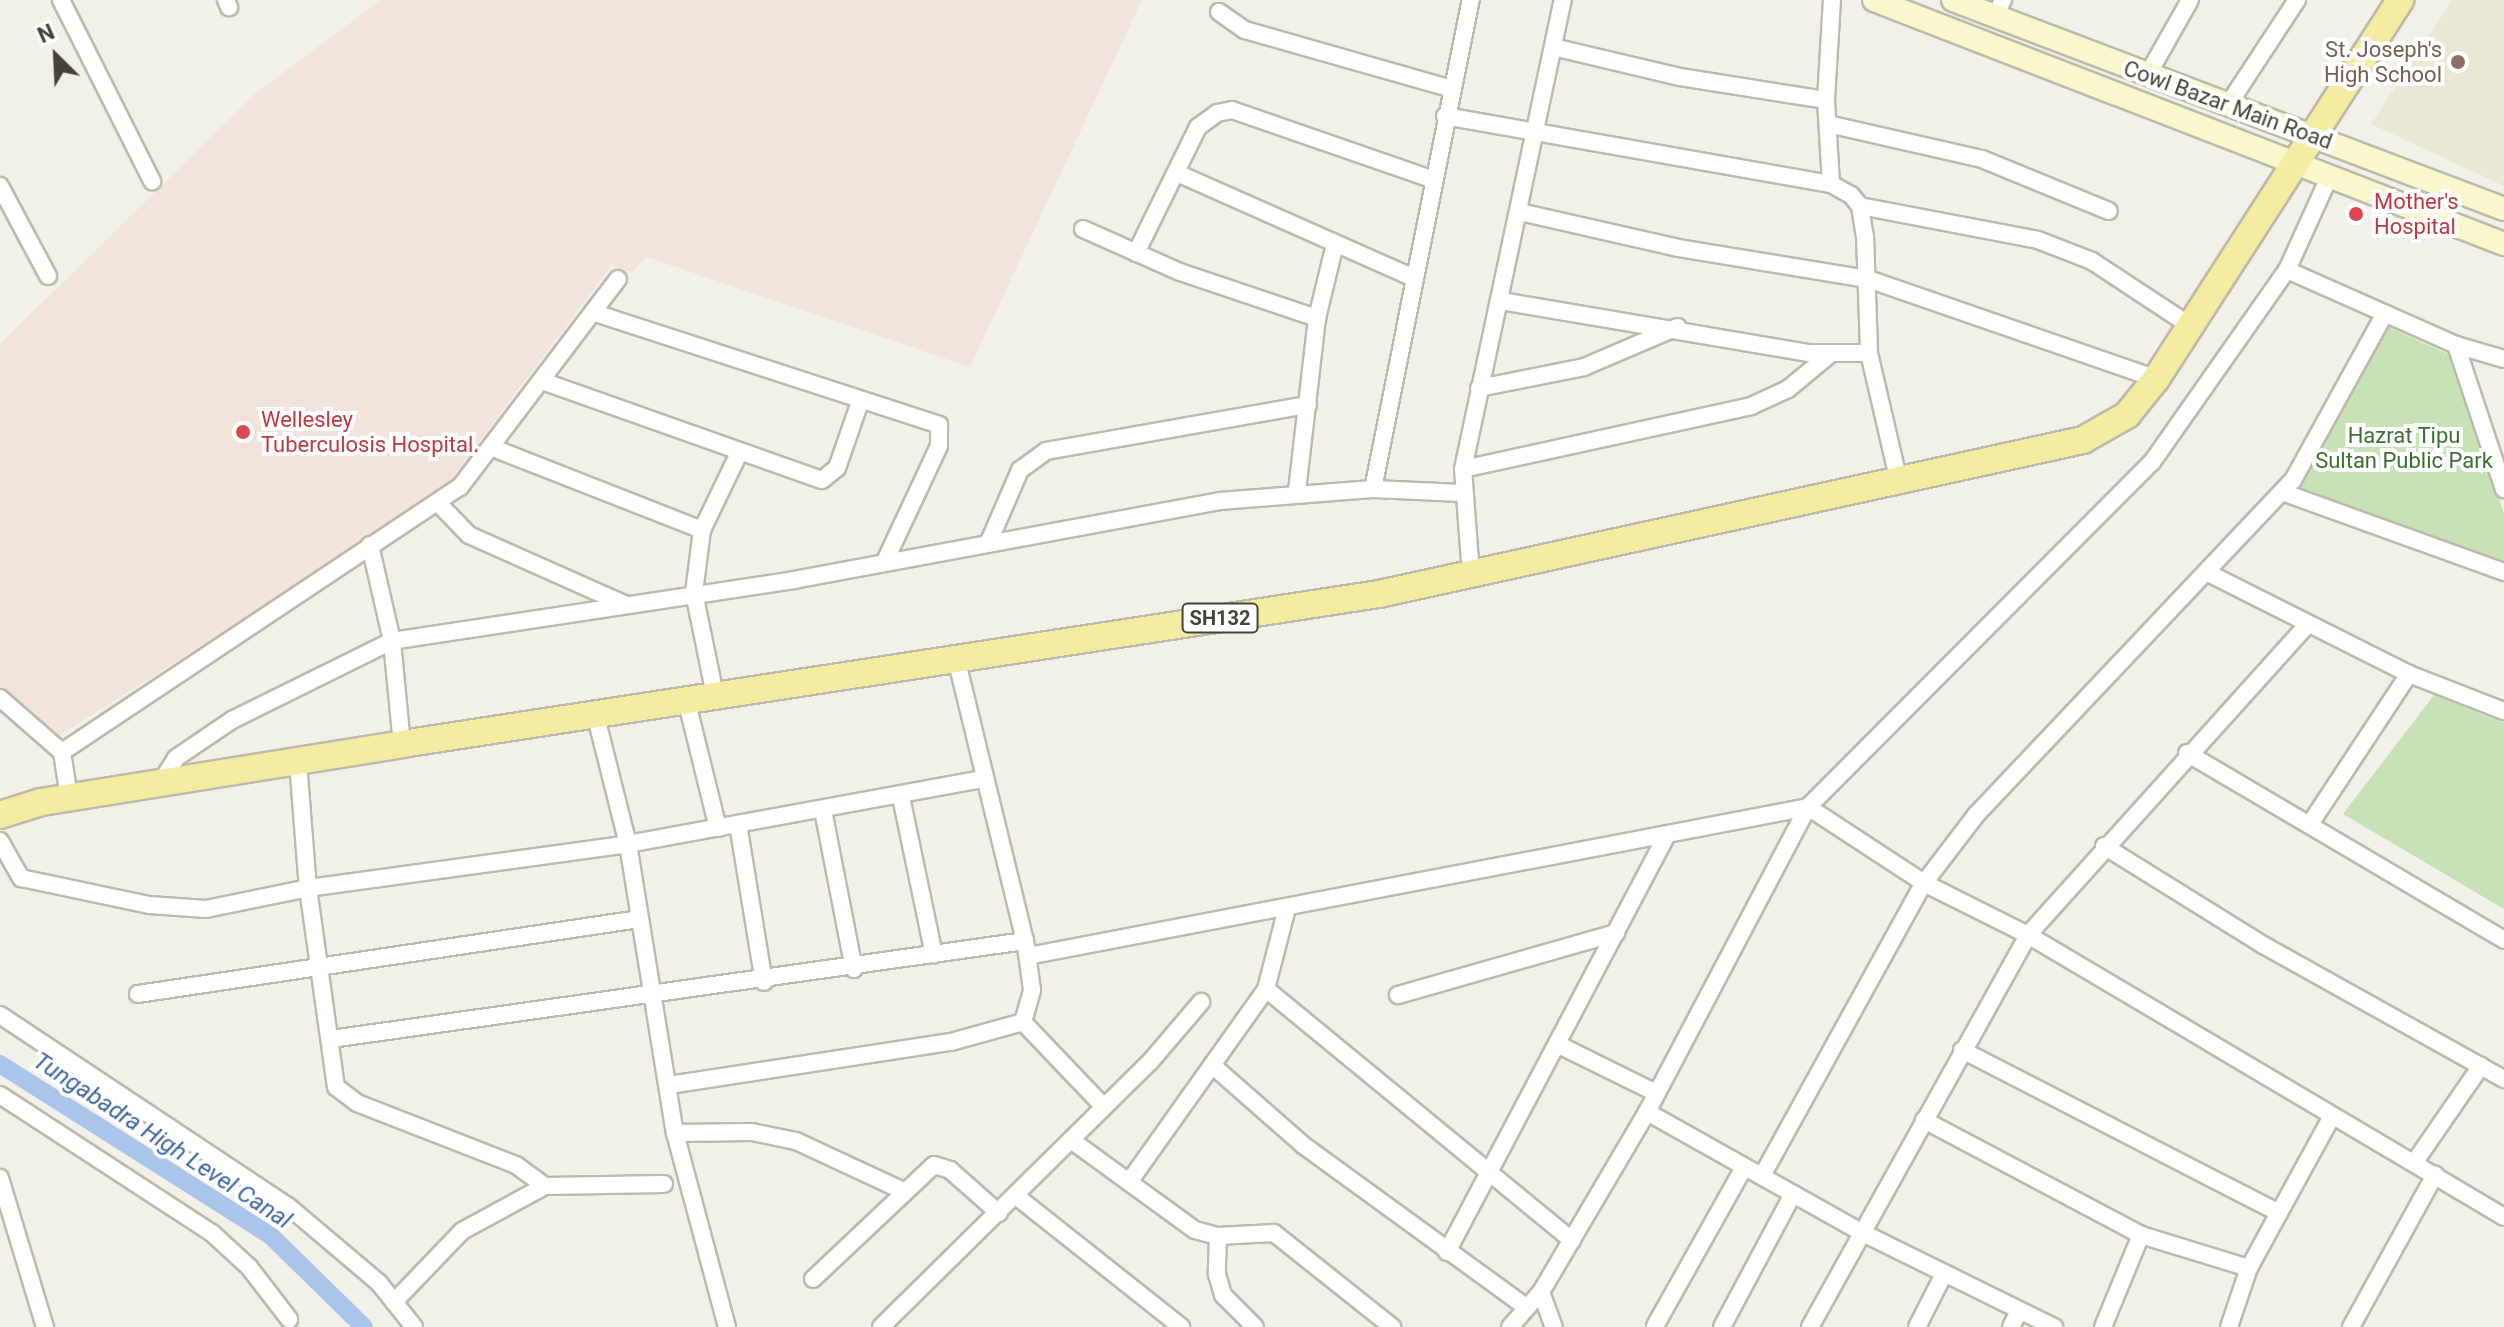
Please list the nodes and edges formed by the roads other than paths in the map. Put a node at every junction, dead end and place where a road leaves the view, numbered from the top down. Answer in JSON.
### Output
{"nodes":[{"id":1,"x":61,"y":0,"type":"edge"},
{"id":2,"x":1471,"y":0,"type":"edge"},
{"id":3,"x":1563,"y":0,"type":"edge"},
{"id":4,"x":1832,"y":0,"type":"edge"},
{"id":5,"x":1874,"y":0,"type":"edge"},
{"id":6,"x":1953,"y":0,"type":"edge"},
{"id":7,"x":2190,"y":0,"type":"edge"},
{"id":8,"x":2297,"y":0,"type":"edge"},
{"id":9,"x":2400,"y":0,"type":"edge"},
{"id":10,"x":1999,"y":8,"type":"edge"},
{"id":11,"x":1219,"y":12,"type":"dead end"},
{"id":12,"x":1553,"y":47,"type":"junction"},
{"id":13,"x":2147,"y":76,"type":"junction"},
{"id":14,"x":1452,"y":89,"type":"junction"},
{"id":15,"x":1826,"y":100,"type":"junction"},
{"id":16,"x":2228,"y":105,"type":"junction"},
{"id":17,"x":1445,"y":116,"type":"junction"},
{"id":18,"x":1828,"y":124,"type":"junction"},
{"id":19,"x":2311,"y":133,"type":"junction"},
{"id":20,"x":1534,"y":134,"type":"junction"},
{"id":21,"x":2294,"y":161,"type":"junction"},
{"id":22,"x":1177,"y":173,"type":"junction"},
{"id":23,"x":2330,"y":175,"type":"junction"},
{"id":24,"x":1434,"y":180,"type":"junction"},
{"id":25,"x":152,"y":181,"type":"dead end"},
{"id":26,"x":1831,"y":184,"type":"junction"},
{"id":27,"x":0,"y":186,"type":"edge"},
{"id":28,"x":1860,"y":206,"type":"junction"},
{"id":29,"x":2504,"y":209,"type":"edge"},
{"id":30,"x":2109,"y":211,"type":"dead end"},
{"id":31,"x":1520,"y":212,"type":"junction"},
{"id":32,"x":1083,"y":229,"type":"dead end"},
{"id":33,"x":1335,"y":244,"type":"junction"},
{"id":34,"x":2504,"y":244,"type":"edge"},
{"id":35,"x":1136,"y":253,"type":"junction"},
{"id":36,"x":2287,"y":270,"type":"junction"},
{"id":37,"x":48,"y":276,"type":"dead end"},
{"id":38,"x":1412,"y":277,"type":"junction"},
{"id":39,"x":618,"y":279,"type":"dead end"},
{"id":40,"x":1868,"y":279,"type":"junction"},
{"id":41,"x":1501,"y":301,"type":"junction"},
{"id":42,"x":595,"y":313,"type":"junction"},
{"id":43,"x":2384,"y":315,"type":"junction"},
{"id":44,"x":1317,"y":318,"type":"junction"},
{"id":45,"x":1678,"y":327,"type":"junction"},
{"id":46,"x":2192,"y":327,"type":"junction"},
{"id":47,"x":2456,"y":345,"type":"junction"},
{"id":48,"x":1869,"y":353,"type":"junction"},
{"id":49,"x":1828,"y":356,"type":"junction"},
{"id":50,"x":2504,"y":359,"type":"edge"},
{"id":51,"x":2156,"y":379,"type":"junction"},
{"id":52,"x":542,"y":381,"type":"junction"},
{"id":53,"x":1479,"y":388,"type":"junction"},
{"id":54,"x":860,"y":402,"type":"junction"},
{"id":55,"x":1308,"y":405,"type":"junction"},
{"id":56,"x":493,"y":448,"type":"junction"},
{"id":57,"x":739,"y":453,"type":"junction"},
{"id":58,"x":1463,"y":469,"type":"junction"},
{"id":59,"x":1899,"y":482,"type":"junction"},
{"id":60,"x":1373,"y":489,"type":"junction"},
{"id":61,"x":2504,"y":489,"type":"edge"},
{"id":62,"x":1297,"y":491,"type":"junction"},
{"id":63,"x":2282,"y":492,"type":"junction"},
{"id":64,"x":1462,"y":493,"type":"junction"},
{"id":65,"x":438,"y":503,"type":"junction"},
{"id":66,"x":702,"y":530,"type":"junction"},
{"id":67,"x":988,"y":544,"type":"junction"},
{"id":68,"x":370,"y":545,"type":"junction"},
{"id":69,"x":886,"y":559,"type":"junction"},
{"id":70,"x":2504,"y":572,"type":"edge"},
{"id":71,"x":2208,"y":573,"type":"junction"},
{"id":72,"x":1471,"y":575,"type":"junction"},
{"id":73,"x":694,"y":593,"type":"junction"},
{"id":74,"x":626,"y":604,"type":"junction"},
{"id":75,"x":2308,"y":624,"type":"junction"},
{"id":76,"x":392,"y":641,"type":"junction"},
{"id":77,"x":956,"y":658,"type":"junction"},
{"id":78,"x":2409,"y":674,"type":"junction"},
{"id":79,"x":715,"y":695,"type":"junction"},
{"id":80,"x":0,"y":698,"type":"edge"},
{"id":81,"x":686,"y":699,"type":"junction"},
{"id":82,"x":2504,"y":711,"type":"edge"},
{"id":83,"x":595,"y":713,"type":"junction"},
{"id":84,"x":402,"y":744,"type":"junction"},
{"id":85,"x":62,"y":752,"type":"junction"},
{"id":86,"x":2187,"y":753,"type":"junction"},
{"id":87,"x":298,"y":762,"type":"junction"},
{"id":88,"x":982,"y":779,"type":"junction"},
{"id":89,"x":160,"y":783,"type":"junction"},
{"id":90,"x":69,"y":797,"type":"junction"},
{"id":91,"x":901,"y":797,"type":"junction"},
{"id":92,"x":1808,"y":807,"type":"junction"},
{"id":93,"x":823,"y":810,"type":"junction"},
{"id":94,"x":0,"y":815,"type":"edge"},
{"id":95,"x":738,"y":824,"type":"junction"},
{"id":96,"x":2310,"y":824,"type":"junction"},
{"id":97,"x":718,"y":828,"type":"junction"},
{"id":98,"x":1667,"y":835,"type":"junction"},
{"id":99,"x":0,"y":841,"type":"edge"},
{"id":100,"x":628,"y":844,"type":"junction"},
{"id":101,"x":2104,"y":846,"type":"junction"},
{"id":102,"x":1924,"y":883,"type":"junction"},
{"id":103,"x":308,"y":888,"type":"junction"},
{"id":104,"x":1287,"y":908,"type":"junction"},
{"id":105,"x":639,"y":919,"type":"junction"},
{"id":106,"x":1616,"y":933,"type":"junction"},
{"id":107,"x":2028,"y":935,"type":"junction"},
{"id":108,"x":2504,"y":940,"type":"edge"},
{"id":109,"x":1027,"y":948,"type":"junction"},
{"id":110,"x":934,"y":955,"type":"junction"},
{"id":111,"x":319,"y":968,"type":"junction"},
{"id":112,"x":854,"y":969,"type":"junction"},
{"id":113,"x":764,"y":982,"type":"junction"},
{"id":114,"x":1266,"y":989,"type":"junction"},
{"id":115,"x":138,"y":994,"type":"dead end"},
{"id":116,"x":654,"y":995,"type":"junction"},
{"id":117,"x":1398,"y":995,"type":"dead end"},
{"id":118,"x":1201,"y":1002,"type":"dead end"},
{"id":119,"x":0,"y":1015,"type":"edge"},
{"id":120,"x":1023,"y":1022,"type":"junction"},
{"id":121,"x":331,"y":1039,"type":"junction"},
{"id":122,"x":1557,"y":1044,"type":"junction"},
{"id":123,"x":1962,"y":1050,"type":"junction"},
{"id":124,"x":1212,"y":1065,"type":"junction"},
{"id":125,"x":2481,"y":1066,"type":"junction"},
{"id":126,"x":2504,"y":1079,"type":"edge"},
{"id":127,"x":669,"y":1085,"type":"junction"},
{"id":128,"x":1654,"y":1092,"type":"junction"},
{"id":129,"x":0,"y":1095,"type":"edge"},
{"id":130,"x":1104,"y":1107,"type":"junction"},
{"id":131,"x":1647,"y":1112,"type":"junction"},
{"id":132,"x":2332,"y":1116,"type":"junction"},
{"id":133,"x":1924,"y":1120,"type":"junction"},
{"id":134,"x":675,"y":1133,"type":"junction"},
{"id":135,"x":1071,"y":1140,"type":"junction"},
{"id":136,"x":2414,"y":1163,"type":"junction"},
{"id":137,"x":1743,"y":1169,"type":"junction"},
{"id":138,"x":1489,"y":1175,"type":"junction"},
{"id":139,"x":2435,"y":1175,"type":"junction"},
{"id":140,"x":1762,"y":1176,"type":"junction"},
{"id":141,"x":0,"y":1178,"type":"edge"},
{"id":142,"x":1129,"y":1182,"type":"junction"},
{"id":143,"x":664,"y":1184,"type":"dead end"},
{"id":144,"x":545,"y":1186,"type":"junction"},
{"id":145,"x":903,"y":1191,"type":"junction"},
{"id":146,"x":1793,"y":1194,"type":"junction"},
{"id":147,"x":1016,"y":1196,"type":"junction"},
{"id":148,"x":999,"y":1213,"type":"junction"},
{"id":149,"x":2279,"y":1213,"type":"junction"},
{"id":150,"x":2504,"y":1217,"type":"edge"},
{"id":151,"x":1863,"y":1233,"type":"junction"},
{"id":152,"x":2141,"y":1235,"type":"junction"},
{"id":153,"x":1218,"y":1236,"type":"junction"},
{"id":154,"x":1572,"y":1240,"type":"junction"},
{"id":155,"x":1447,"y":1252,"type":"junction"},
{"id":156,"x":2249,"y":1268,"type":"junction"},
{"id":157,"x":1944,"y":1274,"type":"junction"},
{"id":158,"x":813,"y":1279,"type":"dead end"},
{"id":159,"x":1541,"y":1292,"type":"junction"},
{"id":160,"x":394,"y":1302,"type":"junction"},
{"id":161,"x":1526,"y":1307,"type":"junction"},
{"id":162,"x":2019,"y":1311,"type":"junction"},
{"id":163,"x":289,"y":1319,"type":"dead end"},
{"id":164,"x":1390,"y":1326,"type":"edge"},
{"id":165,"x":1655,"y":1326,"type":"edge"},
{"id":166,"x":45,"y":1327,"type":"edge"},
{"id":167,"x":414,"y":1327,"type":"edge"},
{"id":168,"x":727,"y":1327,"type":"edge"},
{"id":169,"x":881,"y":1327,"type":"edge"},
{"id":170,"x":1181,"y":1327,"type":"edge"},
{"id":171,"x":1255,"y":1327,"type":"edge"},
{"id":172,"x":1510,"y":1327,"type":"edge"},
{"id":173,"x":1554,"y":1327,"type":"edge"},
{"id":174,"x":1722,"y":1327,"type":"edge"},
{"id":175,"x":1810,"y":1327,"type":"edge"},
{"id":176,"x":1917,"y":1327,"type":"edge"},
{"id":177,"x":2011,"y":1327,"type":"edge"},
{"id":178,"x":2054,"y":1327,"type":"edge"},
{"id":179,"x":2103,"y":1327,"type":"edge"},
{"id":180,"x":2229,"y":1327,"type":"edge"},
{"id":181,"x":2351,"y":1327,"type":"edge"}],
"edges":[{"from":1,"to":25,"type":"street"},
{"from":2,"to":14,"type":"street"},
{"from":3,"to":12,"type":"street"},
{"from":4,"to":15,"type":"street"},
{"from":5,"to":21,"type":"street","name":"Cowl Bazar Main Road"},
{"from":6,"to":10,"type":"street","name":"Cowl Bazar Main Road"},
{"from":7,"to":13,"type":"street"},
{"from":8,"to":16,"type":"street"},
{"from":9,"to":19,"type":"main road","number":"SH132"},
{"from":10,"to":13,"type":"street","name":"Cowl Bazar Main Road"},
{"from":11,"to":14,"type":"street"},
{"from":12,"to":15,"type":"street"},
{"from":12,"to":20,"type":"street"},
{"from":13,"to":16,"type":"street","name":"Cowl Bazar Main Road"},
{"from":14,"to":17,"type":"street"},
{"from":15,"to":18,"type":"street"},
{"from":16,"to":19,"type":"street","name":"Cowl Bazar Main Road"},
{"from":17,"to":20,"type":"street"},
{"from":17,"to":24,"type":"street"},
{"from":18,"to":26,"type":"street"},
{"from":18,"to":30,"type":"street"},
{"from":19,"to":21,"type":"main road","number":"SH132"},
{"from":19,"to":29,"type":"street","name":"Cowl Bazar Main Road"},
{"from":20,"to":26,"type":"street"},
{"from":20,"to":31,"type":"street"},
{"from":21,"to":23,"type":"street","name":"Cowl Bazar Main Road"},
{"from":21,"to":46,"type":"main road","number":"SH132"},
{"from":22,"to":24,"type":"street"},
{"from":22,"to":33,"type":"street"},
{"from":22,"to":35,"type":"street"},
{"from":23,"to":34,"type":"street","name":"Cowl Bazar Main Road"},
{"from":23,"to":36,"type":"street"},
{"from":24,"to":38,"type":"street"},
{"from":26,"to":28,"type":"street"},
{"from":27,"to":37,"type":"street"},
{"from":28,"to":40,"type":"street"},
{"from":28,"to":46,"type":"street"},
{"from":31,"to":40,"type":"street"},
{"from":31,"to":41,"type":"street"},
{"from":32,"to":35,"type":"street"},
{"from":33,"to":38,"type":"street"},
{"from":33,"to":44,"type":"street"},
{"from":35,"to":44,"type":"street"},
{"from":36,"to":43,"type":"street"},
{"from":36,"to":92,"type":"street"},
{"from":38,"to":60,"type":"street"},
{"from":39,"to":42,"type":"street"},
{"from":40,"to":48,"type":"street"},
{"from":40,"to":51,"type":"street"},
{"from":41,"to":45,"type":"street"},
{"from":41,"to":53,"type":"street"},
{"from":42,"to":52,"type":"street"},
{"from":42,"to":54,"type":"street"},
{"from":43,"to":47,"type":"street"},
{"from":43,"to":63,"type":"street"},
{"from":44,"to":55,"type":"street"},
{"from":45,"to":49,"type":"street"},
{"from":45,"to":53,"type":"street"},
{"from":46,"to":51,"type":"main road","number":"SH132"},
{"from":47,"to":50,"type":"street"},
{"from":47,"to":61,"type":"street"},
{"from":48,"to":49,"type":"street"},
{"from":48,"to":59,"type":"street"},
{"from":49,"to":58,"type":"street"},
{"from":51,"to":59,"type":"main road","number":"SH132"},
{"from":52,"to":56,"type":"street"},
{"from":52,"to":57,"type":"street"},
{"from":53,"to":58,"type":"street"},
{"from":54,"to":57,"type":"street"},
{"from":54,"to":69,"type":"street"},
{"from":55,"to":62,"type":"street"},
{"from":55,"to":67,"type":"street"},
{"from":56,"to":65,"type":"street"},
{"from":56,"to":66,"type":"street"},
{"from":57,"to":66,"type":"street"},
{"from":58,"to":64,"type":"street"},
{"from":59,"to":72,"type":"main road","number":"SH132"},
{"from":60,"to":62,"type":"street"},
{"from":60,"to":64,"type":"street"},
{"from":62,"to":67,"type":"street"},
{"from":63,"to":70,"type":"street"},
{"from":63,"to":71,"type":"street"},
{"from":64,"to":72,"type":"street"},
{"from":65,"to":68,"type":"street"},
{"from":65,"to":74,"type":"street"},
{"from":66,"to":73,"type":"street"},
{"from":67,"to":69,"type":"street"},
{"from":68,"to":76,"type":"street"},
{"from":68,"to":85,"type":"street"},
{"from":69,"to":73,"type":"street"},
{"from":71,"to":75,"type":"street"},
{"from":71,"to":102,"type":"street"},
{"from":72,"to":77,"type":"main road","number":"SH132"},
{"from":73,"to":74,"type":"street"},
{"from":73,"to":79,"type":"street"},
{"from":74,"to":76,"type":"street"},
{"from":75,"to":78,"type":"street"},
{"from":75,"to":86,"type":"street"},
{"from":76,"to":84,"type":"street"},
{"from":76,"to":89,"type":"street"},
{"from":77,"to":79,"type":"main road","number":"SH132"},
{"from":77,"to":88,"type":"street"},
{"from":78,"to":82,"type":"street"},
{"from":78,"to":96,"type":"street"},
{"from":79,"to":81,"type":"main road","number":"SH132"},
{"from":80,"to":85,"type":"street"},
{"from":81,"to":83,"type":"main road","number":"SH132"},
{"from":81,"to":97,"type":"street"},
{"from":83,"to":84,"type":"main road","number":"SH132"},
{"from":83,"to":100,"type":"street"},
{"from":84,"to":87,"type":"main road","number":"SH132"},
{"from":85,"to":90,"type":"street"},
{"from":86,"to":96,"type":"street"},
{"from":86,"to":101,"type":"street"},
{"from":87,"to":89,"type":"main road","number":"SH132"},
{"from":87,"to":103,"type":"street"},
{"from":88,"to":91,"type":"street"},
{"from":88,"to":109,"type":"street"},
{"from":89,"to":90,"type":"main road","number":"SH132"},
{"from":90,"to":94,"type":"main road","number":"SH132"},
{"from":91,"to":93,"type":"street"},
{"from":91,"to":110,"type":"street"},
{"from":92,"to":98,"type":"street"},
{"from":92,"to":102,"type":"street"},
{"from":92,"to":128,"type":"street"},
{"from":93,"to":95,"type":"street"},
{"from":93,"to":112,"type":"street"},
{"from":95,"to":97,"type":"street"},
{"from":95,"to":113,"type":"street"},
{"from":96,"to":108,"type":"street"},
{"from":97,"to":100,"type":"street"},
{"from":98,"to":104,"type":"street"},
{"from":98,"to":106,"type":"street"},
{"from":99,"to":103,"type":"street"},
{"from":100,"to":103,"type":"street"},
{"from":100,"to":105,"type":"street"},
{"from":101,"to":107,"type":"street"},
{"from":101,"to":125,"type":"street"},
{"from":102,"to":107,"type":"street"},
{"from":102,"to":140,"type":"street"},
{"from":103,"to":111,"type":"street"},
{"from":104,"to":109,"type":"street"},
{"from":104,"to":114,"type":"street"},
{"from":105,"to":111,"type":"street"},
{"from":105,"to":116,"type":"street"},
{"from":106,"to":117,"type":"street"},
{"from":106,"to":122,"type":"street"},
{"from":107,"to":123,"type":"street"},
{"from":107,"to":132,"type":"street"},
{"from":109,"to":110,"type":"street"},
{"from":109,"to":120,"type":"street"},
{"from":110,"to":112,"type":"street"},
{"from":111,"to":115,"type":"street"},
{"from":111,"to":121,"type":"street"},
{"from":112,"to":113,"type":"street"},
{"from":113,"to":116,"type":"street"},
{"from":114,"to":124,"type":"street"},
{"from":114,"to":138,"type":"street"},
{"from":116,"to":121,"type":"street"},
{"from":116,"to":127,"type":"street"},
{"from":118,"to":130,"type":"street"},
{"from":119,"to":160,"type":"street"},
{"from":120,"to":127,"type":"street"},
{"from":120,"to":130,"type":"street"},
{"from":121,"to":144,"type":"street"},
{"from":122,"to":128,"type":"street"},
{"from":122,"to":138,"type":"street"},
{"from":123,"to":133,"type":"street"},
{"from":123,"to":149,"type":"street"},
{"from":124,"to":142,"type":"street"},
{"from":124,"to":155,"type":"street"},
{"from":125,"to":126,"type":"street"},
{"from":125,"to":136,"type":"street"},
{"from":127,"to":134,"type":"street"},
{"from":128,"to":131,"type":"street"},
{"from":129,"to":163,"type":"street"},
{"from":130,"to":135,"type":"street"},
{"from":131,"to":137,"type":"street"},
{"from":131,"to":154,"type":"street"},
{"from":132,"to":136,"type":"street"},
{"from":132,"to":149,"type":"street"},
{"from":133,"to":151,"type":"street"},
{"from":133,"to":152,"type":"street"},
{"from":134,"to":145,"type":"street"},
{"from":134,"to":168,"type":"street"},
{"from":135,"to":142,"type":"street"},
{"from":135,"to":147,"type":"street"},
{"from":136,"to":139,"type":"street"},
{"from":137,"to":140,"type":"street"},
{"from":137,"to":165,"type":"street"},
{"from":138,"to":154,"type":"street"},
{"from":138,"to":155,"type":"street"},
{"from":139,"to":150,"type":"street"},
{"from":139,"to":181,"type":"street"},
{"from":140,"to":146,"type":"street"},
{"from":141,"to":166,"type":"street"},
{"from":142,"to":153,"type":"street"},
{"from":143,"to":144,"type":"street"},
{"from":144,"to":160,"type":"street"},
{"from":145,"to":148,"type":"street"},
{"from":145,"to":158,"type":"street"},
{"from":146,"to":151,"type":"street"},
{"from":146,"to":174,"type":"street"},
{"from":147,"to":148,"type":"street"},
{"from":147,"to":170,"type":"street"},
{"from":148,"to":169,"type":"street"},
{"from":149,"to":156,"type":"street"},
{"from":151,"to":157,"type":"street"},
{"from":151,"to":175,"type":"street"},
{"from":152,"to":156,"type":"street"},
{"from":152,"to":179,"type":"street"},
{"from":153,"to":164,"type":"street"},
{"from":153,"to":171,"type":"street"},
{"from":154,"to":159,"type":"street"},
{"from":155,"to":161,"type":"street"},
{"from":156,"to":180,"type":"street"},
{"from":157,"to":162,"type":"street"},
{"from":157,"to":176,"type":"street"},
{"from":159,"to":161,"type":"street"},
{"from":159,"to":173,"type":"street"},
{"from":160,"to":167,"type":"street"},
{"from":161,"to":172,"type":"street"},
{"from":162,"to":177,"type":"street"},
{"from":162,"to":178,"type":"street"}]}
